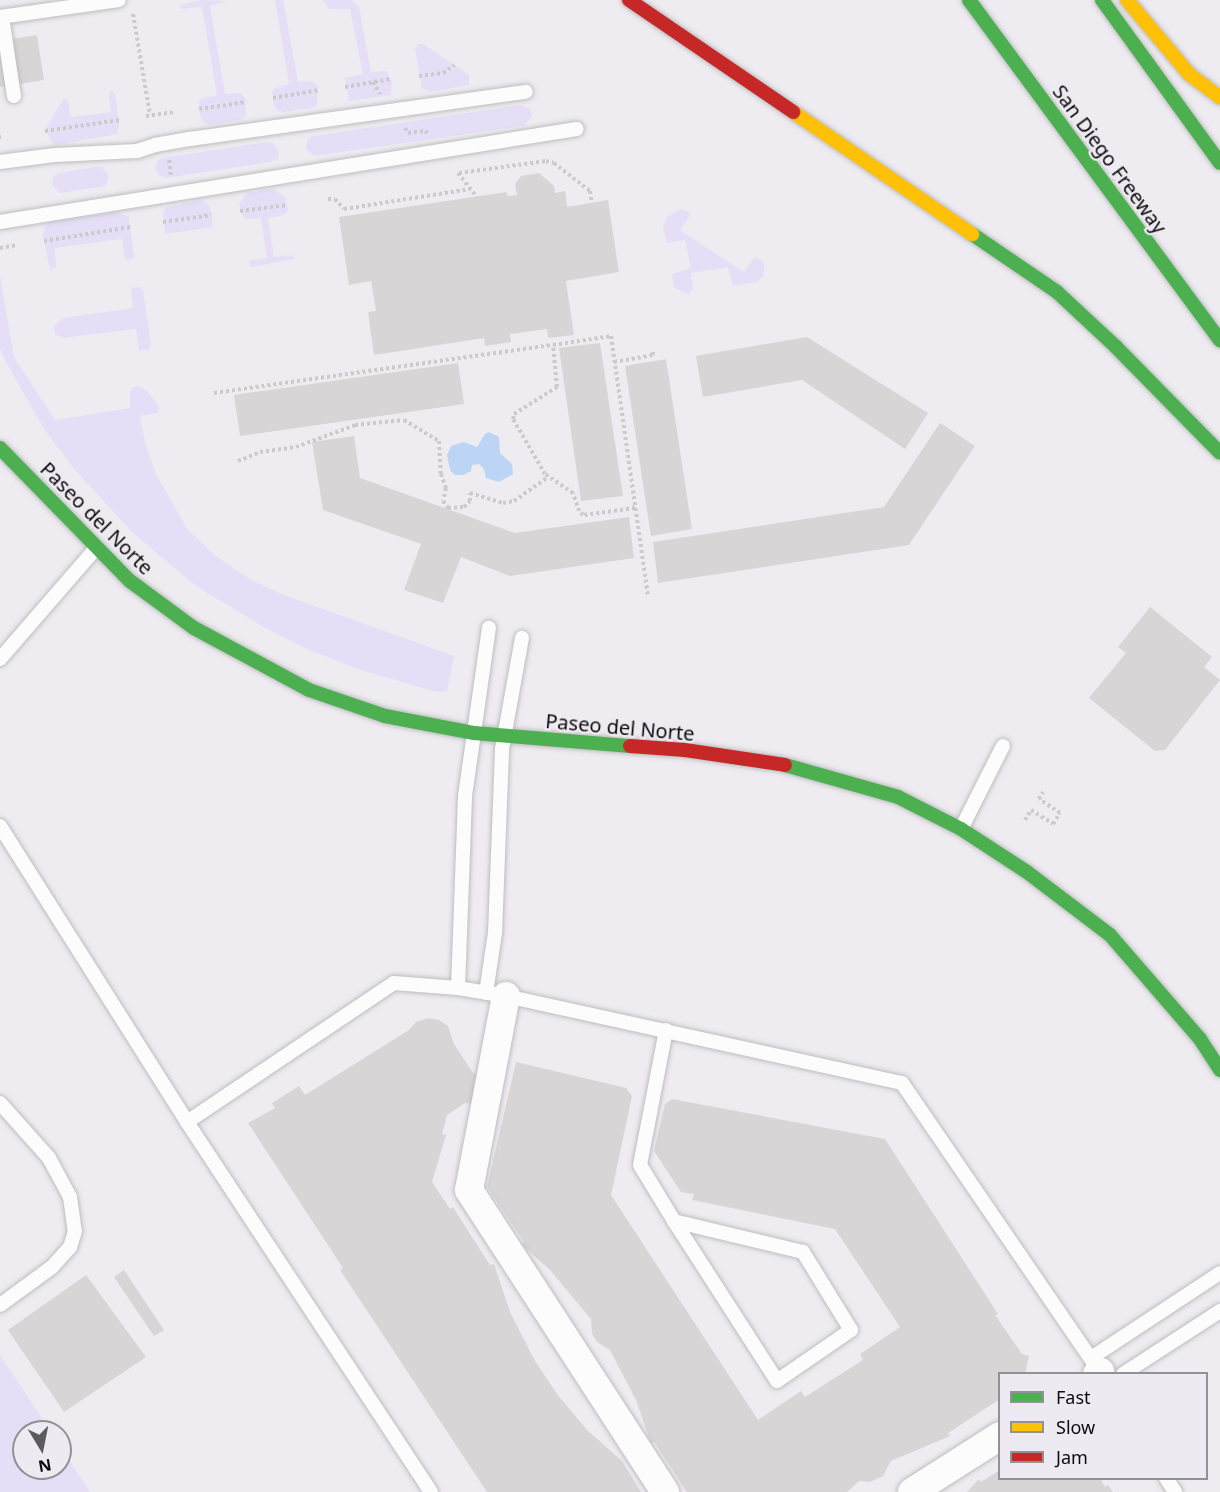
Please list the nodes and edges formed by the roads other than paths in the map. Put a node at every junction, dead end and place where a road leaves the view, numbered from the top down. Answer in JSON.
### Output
{"nodes":[{"id":1,"x":119,"y":0,"type":"edge"},
{"id":2,"x":629,"y":0,"type":"edge"},
{"id":3,"x":969,"y":0,"type":"edge"},
{"id":4,"x":1102,"y":0,"type":"edge"},
{"id":5,"x":1127,"y":0,"type":"edge"},
{"id":6,"x":1,"y":17,"type":"edge"},
{"id":7,"x":526,"y":92,"type":"dead end"},
{"id":8,"x":14,"y":96,"type":"dead end"},
{"id":9,"x":1220,"y":97,"type":"edge"},
{"id":10,"x":577,"y":129,"type":"dead end"},
{"id":11,"x":0,"y":162,"type":"edge"},
{"id":12,"x":1220,"y":163,"type":"edge"},
{"id":13,"x":0,"y":222,"type":"edge"},
{"id":14,"x":1220,"y":340,"type":"edge"},
{"id":15,"x":0,"y":448,"type":"edge"},
{"id":16,"x":1220,"y":453,"type":"edge"},
{"id":17,"x":97,"y":547,"type":"junction"},
{"id":18,"x":489,"y":628,"type":"dead end"},
{"id":19,"x":522,"y":638,"type":"dead end"},
{"id":20,"x":0,"y":659,"type":"edge"},
{"id":21,"x":474,"y":733,"type":"junction"},
{"id":22,"x":504,"y":737,"type":"junction"},
{"id":23,"x":1003,"y":746,"type":"dead end"},
{"id":24,"x":0,"y":826,"type":"edge"},
{"id":25,"x":961,"y":829,"type":"junction"},
{"id":26,"x":458,"y":988,"type":"junction"},
{"id":27,"x":496,"y":994,"type":"junction"},
{"id":28,"x":666,"y":1030,"type":"junction"},
{"id":29,"x":1220,"y":1070,"type":"edge"},
{"id":30,"x":0,"y":1103,"type":"edge"},
{"id":31,"x":187,"y":1122,"type":"junction"},
{"id":32,"x":674,"y":1221,"type":"junction"},
{"id":33,"x":1220,"y":1274,"type":"edge"},
{"id":34,"x":0,"y":1305,"type":"edge"},
{"id":35,"x":1220,"y":1311,"type":"edge"},
{"id":36,"x":1102,"y":1370,"type":"edge"},
{"id":37,"x":998,"y":1437,"type":"edge"},
{"id":38,"x":430,"y":1492,"type":"edge"},
{"id":39,"x":664,"y":1492,"type":"edge"},
{"id":40,"x":912,"y":1492,"type":"edge"}],
"edges":[{"from":1,"to":6,"type":"lane"},
{"from":2,"to":16,"type":"main road"},
{"from":3,"to":14,"type":"main road","name":"San Diego Freeway"},
{"from":4,"to":12,"type":"main road"},
{"from":5,"to":9,"type":"main road"},
{"from":6,"to":8,"type":"lane"},
{"from":7,"to":11,"type":"lane"},
{"from":10,"to":13,"type":"lane"},
{"from":15,"to":17,"type":"main road","name":"Paseo del Norte"},
{"from":17,"to":20,"type":"lane"},
{"from":17,"to":21,"type":"main road","name":"Paseo del Norte"},
{"from":18,"to":21,"type":"lane"},
{"from":19,"to":22,"type":"lane"},
{"from":21,"to":22,"type":"main road","name":"Paseo del Norte"},
{"from":21,"to":26,"type":"lane"},
{"from":22,"to":25,"type":"main road","name":"Paseo del Norte"},
{"from":22,"to":27,"type":"lane"},
{"from":23,"to":25,"type":"lane"},
{"from":24,"to":31,"type":"lane"},
{"from":25,"to":29,"type":"main road","name":"Paseo del Norte"},
{"from":26,"to":27,"type":"lane"},
{"from":26,"to":31,"type":"lane"},
{"from":27,"to":28,"type":"lane"},
{"from":27,"to":39,"type":"street"},
{"from":28,"to":32,"type":"lane"},
{"from":28,"to":36,"type":"lane"},
{"from":30,"to":34,"type":"lane"},
{"from":31,"to":38,"type":"lane"},
{"from":32,"to":32,"type":"lane"},
{"from":33,"to":36,"type":"lane"},
{"from":35,"to":36,"type":"lane"},
{"from":37,"to":40,"type":"street"}]}
